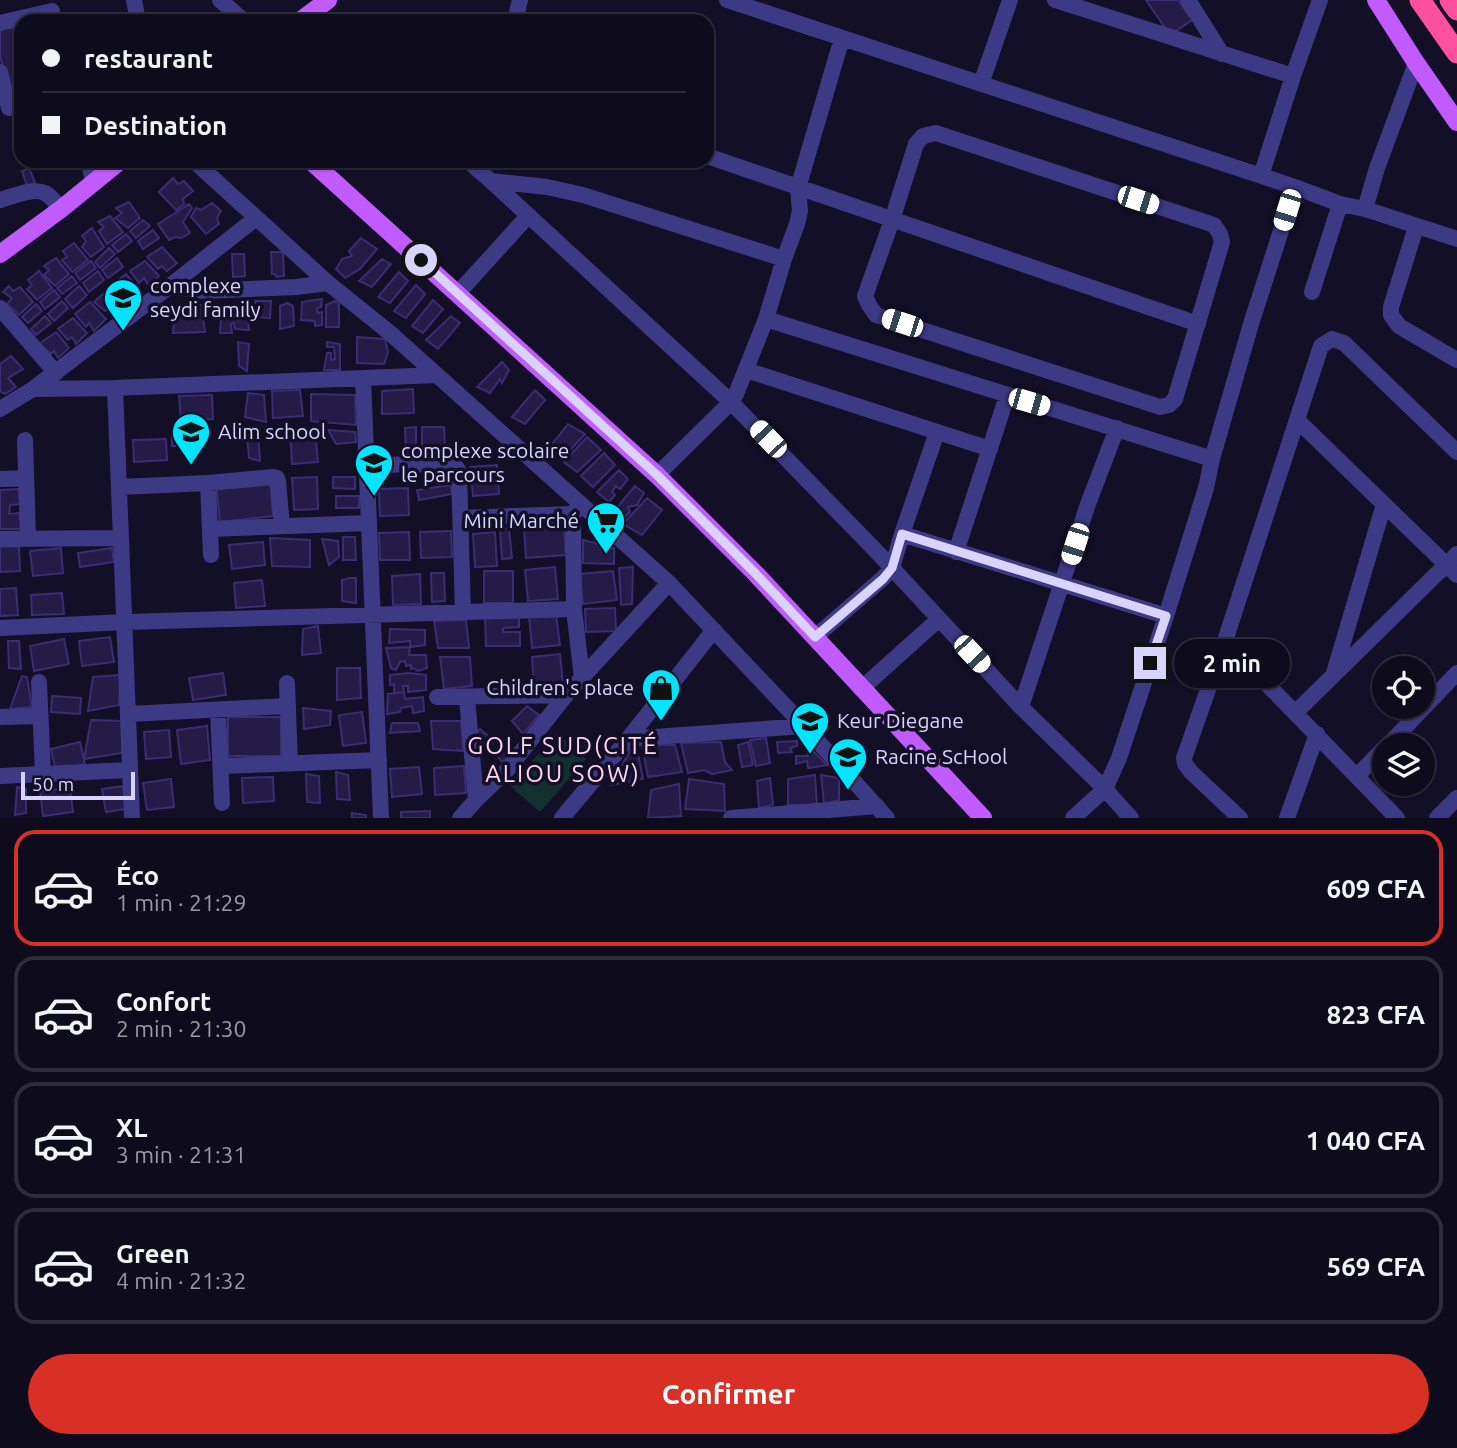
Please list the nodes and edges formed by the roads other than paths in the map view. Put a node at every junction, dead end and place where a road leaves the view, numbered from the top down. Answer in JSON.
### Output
{"nodes":[{"id":1,"x":220,"y":0,"type":"edge"},
{"id":2,"x":328,"y":0,"type":"edge"},
{"id":3,"x":727,"y":0,"type":"edge"},
{"id":4,"x":1009,"y":0,"type":"edge"},
{"id":5,"x":1055,"y":0,"type":"edge"},
{"id":6,"x":1188,"y":0,"type":"edge"},
{"id":7,"x":1320,"y":0,"type":"edge"},
{"id":8,"x":1376,"y":0,"type":"edge"},
{"id":9,"x":1420,"y":0,"type":"edge"},
{"id":10,"x":1450,"y":0,"type":"edge"},
{"id":11,"x":1095,"y":6,"type":"edge"},
{"id":12,"x":1457,"y":10,"type":"edge"},
{"id":13,"x":236,"y":14,"type":"edge"},
{"id":14,"x":312,"y":14,"type":"edge"},
{"id":15,"x":842,"y":38,"type":"junction"},
{"id":16,"x":1457,"y":53,"type":"edge"},
{"id":17,"x":1222,"y":54,"type":"junction"},
{"id":18,"x":1416,"y":63,"type":"junction"},
{"id":19,"x":0,"y":72,"type":"edge"},
{"id":20,"x":1293,"y":76,"type":"junction"},
{"id":21,"x":981,"y":84,"type":"junction"},
{"id":22,"x":10,"y":108,"type":"edge"},
{"id":23,"x":1457,"y":121,"type":"edge"},
{"id":24,"x":714,"y":158,"type":"edge"},
{"id":25,"x":90,"y":168,"type":"edge"},
{"id":26,"x":112,"y":168,"type":"edge"},
{"id":27,"x":202,"y":168,"type":"edge"},
{"id":28,"x":319,"y":168,"type":"edge"},
{"id":29,"x":476,"y":168,"type":"edge"},
{"id":30,"x":1261,"y":176,"type":"junction"},
{"id":31,"x":491,"y":181,"type":"junction"},
{"id":32,"x":94,"y":183,"type":"junction"},
{"id":33,"x":1295,"y":187,"type":"junction"},
{"id":34,"x":798,"y":188,"type":"junction"},
{"id":35,"x":0,"y":200,"type":"edge"},
{"id":36,"x":1340,"y":204,"type":"junction"},
{"id":37,"x":61,"y":209,"type":"junction"},
{"id":38,"x":1364,"y":209,"type":"junction"},
{"id":39,"x":528,"y":216,"type":"junction"},
{"id":40,"x":256,"y":218,"type":"junction"},
{"id":41,"x":892,"y":220,"type":"junction"},
{"id":42,"x":1416,"y":226,"type":"junction"},
{"id":43,"x":1457,"y":239,"type":"edge"},
{"id":44,"x":0,"y":253,"type":"edge"},
{"id":45,"x":784,"y":259,"type":"junction"},
{"id":46,"x":328,"y":283,"type":"junction"},
{"id":47,"x":170,"y":286,"type":"junction"},
{"id":48,"x":1312,"y":292,"type":"dead end"},
{"id":49,"x":458,"y":293,"type":"junction"},
{"id":50,"x":0,"y":308,"type":"edge"},
{"id":51,"x":766,"y":319,"type":"junction"},
{"id":52,"x":1198,"y":324,"type":"junction"},
{"id":53,"x":1457,"y":360,"type":"edge"},
{"id":54,"x":746,"y":370,"type":"junction"},
{"id":55,"x":56,"y":373,"type":"junction"},
{"id":56,"x":437,"y":375,"type":"junction"},
{"id":57,"x":363,"y":378,"type":"junction"},
{"id":58,"x":115,"y":388,"type":"junction"},
{"id":59,"x":33,"y":389,"type":"junction"},
{"id":60,"x":1007,"y":396,"type":"junction"},
{"id":61,"x":731,"y":402,"type":"junction"},
{"id":62,"x":0,"y":409,"type":"edge"},
{"id":63,"x":1297,"y":420,"type":"junction"},
{"id":64,"x":1117,"y":428,"type":"junction"},
{"id":65,"x":937,"y":432,"type":"junction"},
{"id":66,"x":25,"y":440,"type":"dead end"},
{"id":67,"x":990,"y":449,"type":"junction"},
{"id":68,"x":1457,"y":452,"type":"edge"},
{"id":69,"x":1212,"y":459,"type":"junction"},
{"id":70,"x":367,"y":466,"type":"junction"},
{"id":71,"x":657,"y":475,"type":"junction"},
{"id":72,"x":26,"y":478,"type":"junction"},
{"id":73,"x":0,"y":479,"type":"edge"},
{"id":74,"x":208,"y":483,"type":"junction"},
{"id":75,"x":119,"y":487,"type":"junction"},
{"id":76,"x":1384,"y":504,"type":"junction"},
{"id":77,"x":577,"y":509,"type":"junction"},
{"id":78,"x":461,"y":517,"type":"junction"},
{"id":79,"x":369,"y":523,"type":"junction"},
{"id":80,"x":282,"y":526,"type":"junction"},
{"id":81,"x":210,"y":529,"type":"junction"},
{"id":82,"x":902,"y":534,"type":"junction"},
{"id":83,"x":29,"y":537,"type":"junction"},
{"id":84,"x":121,"y":538,"type":"junction"},
{"id":85,"x":0,"y":539,"type":"edge"},
{"id":86,"x":956,"y":552,"type":"junction"},
{"id":87,"x":211,"y":555,"type":"dead end"},
{"id":88,"x":1453,"y":564,"type":"edge"},
{"id":89,"x":892,"y":568,"type":"junction"},
{"id":90,"x":668,"y":583,"type":"junction"},
{"id":91,"x":1062,"y":584,"type":"junction"},
{"id":92,"x":574,"y":609,"type":"junction"},
{"id":93,"x":463,"y":612,"type":"junction"},
{"id":94,"x":373,"y":615,"type":"junction"},
{"id":95,"x":1166,"y":616,"type":"junction"},
{"id":96,"x":939,"y":619,"type":"junction"},
{"id":97,"x":125,"y":622,"type":"junction"},
{"id":98,"x":0,"y":628,"type":"edge"},
{"id":99,"x":714,"y":630,"type":"junction"},
{"id":100,"x":815,"y":637,"type":"junction"},
{"id":101,"x":1225,"y":641,"type":"junction"},
{"id":102,"x":1457,"y":673,"type":"edge"},
{"id":103,"x":1333,"y":676,"type":"junction"},
{"id":104,"x":582,"y":678,"type":"junction"},
{"id":105,"x":38,"y":682,"type":"dead end"},
{"id":106,"x":287,"y":683,"type":"dead end"},
{"id":107,"x":861,"y":689,"type":"junction"},
{"id":108,"x":566,"y":695,"type":"junction"},
{"id":109,"x":437,"y":697,"type":"dead end"},
{"id":110,"x":467,"y":698,"type":"junction"},
{"id":111,"x":288,"y":706,"type":"junction"},
{"id":112,"x":1021,"y":707,"type":"junction"},
{"id":113,"x":218,"y":710,"type":"junction"},
{"id":114,"x":1295,"y":713,"type":"junction"},
{"id":115,"x":129,"y":714,"type":"junction"},
{"id":116,"x":40,"y":716,"type":"junction"},
{"id":117,"x":0,"y":717,"type":"edge"},
{"id":118,"x":804,"y":726,"type":"junction"},
{"id":119,"x":1399,"y":733,"type":"edge"},
{"id":120,"x":1317,"y":734,"type":"junction"},
{"id":121,"x":628,"y":739,"type":"junction"},
{"id":122,"x":379,"y":760,"type":"junction"},
{"id":123,"x":1372,"y":761,"type":"edge"},
{"id":124,"x":290,"y":764,"type":"junction"},
{"id":125,"x":221,"y":766,"type":"junction"},
{"id":126,"x":130,"y":770,"type":"junction"},
{"id":127,"x":43,"y":774,"type":"junction"},
{"id":128,"x":0,"y":776,"type":"edge"},
{"id":129,"x":1357,"y":776,"type":"junction"},
{"id":130,"x":1105,"y":789,"type":"junction"},
{"id":131,"x":1457,"y":798,"type":"edge"},
{"id":132,"x":222,"y":803,"type":"dead end"},
{"id":133,"x":1380,"y":810,"type":"edge"},
{"id":134,"x":470,"y":811,"type":"edge"},
{"id":135,"x":882,"y":812,"type":"edge"},
{"id":136,"x":132,"y":818,"type":"edge"},
{"id":137,"x":381,"y":818,"type":"edge"},
{"id":138,"x":562,"y":818,"type":"edge"},
{"id":139,"x":734,"y":818,"type":"edge"},
{"id":140,"x":983,"y":818,"type":"edge"},
{"id":141,"x":1073,"y":818,"type":"edge"},
{"id":142,"x":1131,"y":818,"type":"edge"},
{"id":143,"x":1240,"y":818,"type":"edge"},
{"id":144,"x":1287,"y":818,"type":"edge"},
{"id":145,"x":1397,"y":818,"type":"edge"},
{"id":146,"x":1437,"y":818,"type":"edge"}],
"edges":[{"from":1,"to":13,"type":"street"},
{"from":2,"to":14,"type":"main road"},
{"from":3,"to":15,"type":"street"},
{"from":4,"to":21,"type":"street"},
{"from":5,"to":11,"type":"street"},
{"from":6,"to":17,"type":"street"},
{"from":7,"to":20,"type":"street"},
{"from":8,"to":18,"type":"main road"},
{"from":9,"to":16,"type":"highway"},
{"from":10,"to":12,"type":"highway"},
{"from":11,"to":17,"type":"street"},
{"from":15,"to":21,"type":"street"},
{"from":15,"to":34,"type":"street"},
{"from":17,"to":20,"type":"street"},
{"from":18,"to":23,"type":"main road"},
{"from":18,"to":38,"type":"street"},
{"from":19,"to":22,"type":"street"},
{"from":20,"to":30,"type":"street"},
{"from":21,"to":30,"type":"street"},
{"from":24,"to":34,"type":"street"},
{"from":25,"to":32,"type":"street"},
{"from":26,"to":32,"type":"main road"},
{"from":27,"to":40,"type":"street"},
{"from":28,"to":49,"type":"main road"},
{"from":29,"to":31,"type":"street"},
{"from":30,"to":33,"type":"street"},
{"from":31,"to":39,"type":"street"},
{"from":31,"to":45,"type":"street"},
{"from":32,"to":37,"type":"main road"},
{"from":33,"to":36,"type":"street"},
{"from":33,"to":69,"type":"street"},
{"from":34,"to":41,"type":"street"},
{"from":34,"to":45,"type":"street"},
{"from":35,"to":37,"type":"street"},
{"from":36,"to":38,"type":"street"},
{"from":36,"to":48,"type":"street"},
{"from":37,"to":44,"type":"main road"},
{"from":38,"to":42,"type":"street"},
{"from":39,"to":49,"type":"street"},
{"from":39,"to":61,"type":"street"},
{"from":40,"to":46,"type":"street"},
{"from":40,"to":47,"type":"street"},
{"from":41,"to":52,"type":"street"},
{"from":41,"to":52,"type":"street"},
{"from":41,"to":52,"type":"street"},
{"from":42,"to":43,"type":"street"},
{"from":42,"to":53,"type":"street"},
{"from":45,"to":51,"type":"street"},
{"from":46,"to":47,"type":"street"},
{"from":46,"to":56,"type":"street"},
{"from":47,"to":55,"type":"street"},
{"from":49,"to":71,"type":"main road"},
{"from":50,"to":55,"type":"street"},
{"from":51,"to":54,"type":"street"},
{"from":51,"to":60,"type":"street"},
{"from":54,"to":61,"type":"street"},
{"from":54,"to":65,"type":"street"},
{"from":55,"to":59,"type":"street"},
{"from":56,"to":57,"type":"street"},
{"from":56,"to":77,"type":"street"},
{"from":57,"to":58,"type":"street"},
{"from":57,"to":70,"type":"street"},
{"from":58,"to":59,"type":"street"},
{"from":58,"to":75,"type":"street"},
{"from":59,"to":62,"type":"street"},
{"from":60,"to":64,"type":"street"},
{"from":60,"to":67,"type":"street"},
{"from":61,"to":71,"type":"street"},
{"from":61,"to":89,"type":"street"},
{"from":63,"to":68,"type":"street"},
{"from":63,"to":76,"type":"street"},
{"from":63,"to":101,"type":"street"},
{"from":64,"to":69,"type":"street"},
{"from":64,"to":91,"type":"street"},
{"from":65,"to":67,"type":"street"},
{"from":65,"to":82,"type":"street"},
{"from":66,"to":72,"type":"street"},
{"from":67,"to":86,"type":"street"},
{"from":69,"to":95,"type":"street"},
{"from":70,"to":78,"type":"street"},
{"from":70,"to":79,"type":"street"},
{"from":71,"to":100,"type":"main road"},
{"from":72,"to":73,"type":"street"},
{"from":72,"to":83,"type":"street"},
{"from":74,"to":75,"type":"street"},
{"from":74,"to":80,"type":"street"},
{"from":74,"to":81,"type":"street"},
{"from":75,"to":84,"type":"street"},
{"from":76,"to":88,"type":"street"},
{"from":76,"to":103,"type":"street"},
{"from":77,"to":78,"type":"street"},
{"from":77,"to":90,"type":"street"},
{"from":77,"to":92,"type":"street"},
{"from":78,"to":93,"type":"street"},
{"from":79,"to":80,"type":"street"},
{"from":79,"to":94,"type":"street"},
{"from":80,"to":81,"type":"street"},
{"from":81,"to":87,"type":"street"},
{"from":82,"to":86,"type":"street"},
{"from":82,"to":89,"type":"street"},
{"from":83,"to":84,"type":"street"},
{"from":83,"to":85,"type":"street"},
{"from":84,"to":97,"type":"street"},
{"from":86,"to":91,"type":"street"},
{"from":88,"to":103,"type":"street"},
{"from":89,"to":96,"type":"street"},
{"from":89,"to":100,"type":"street"},
{"from":90,"to":99,"type":"street"},
{"from":90,"to":104,"type":"street"},
{"from":91,"to":95,"type":"street"},
{"from":91,"to":112,"type":"street"},
{"from":92,"to":93,"type":"street"},
{"from":92,"to":104,"type":"street"},
{"from":93,"to":94,"type":"street"},
{"from":94,"to":97,"type":"street"},
{"from":94,"to":122,"type":"street"},
{"from":95,"to":130,"type":"street"},
{"from":96,"to":107,"type":"street"},
{"from":96,"to":112,"type":"street"},
{"from":97,"to":98,"type":"street"},
{"from":97,"to":115,"type":"street"},
{"from":99,"to":118,"type":"street"},
{"from":99,"to":121,"type":"street"},
{"from":100,"to":107,"type":"main road"},
{"from":101,"to":114,"type":"street"},
{"from":101,"to":143,"type":"street"},
{"from":102,"to":119,"type":"street"},
{"from":103,"to":114,"type":"street"},
{"from":104,"to":108,"type":"street"},
{"from":105,"to":116,"type":"street"},
{"from":106,"to":111,"type":"street"},
{"from":107,"to":140,"type":"main road"},
{"from":108,"to":110,"type":"street"},
{"from":108,"to":134,"type":"street"},
{"from":109,"to":110,"type":"street"},
{"from":110,"to":134,"type":"street"},
{"from":111,"to":113,"type":"street"},
{"from":111,"to":124,"type":"street"},
{"from":112,"to":130,"type":"street"},
{"from":113,"to":115,"type":"street"},
{"from":113,"to":125,"type":"street"},
{"from":114,"to":120,"type":"street"},
{"from":115,"to":126,"type":"street"},
{"from":116,"to":117,"type":"street"},
{"from":116,"to":127,"type":"street"},
{"from":118,"to":121,"type":"street"},
{"from":118,"to":135,"type":"street"},
{"from":120,"to":129,"type":"street"},
{"from":120,"to":144,"type":"street"},
{"from":121,"to":138,"type":"street"},
{"from":122,"to":124,"type":"street"},
{"from":122,"to":137,"type":"street"},
{"from":123,"to":129,"type":"street"},
{"from":124,"to":125,"type":"street"},
{"from":125,"to":132,"type":"street"},
{"from":126,"to":127,"type":"street"},
{"from":126,"to":136,"type":"street"},
{"from":127,"to":128,"type":"street"},
{"from":129,"to":133,"type":"street"},
{"from":130,"to":141,"type":"street"},
{"from":130,"to":142,"type":"street"},
{"from":131,"to":146,"type":"street"},
{"from":133,"to":145,"type":"street"},
{"from":135,"to":139,"type":"street"}]}
